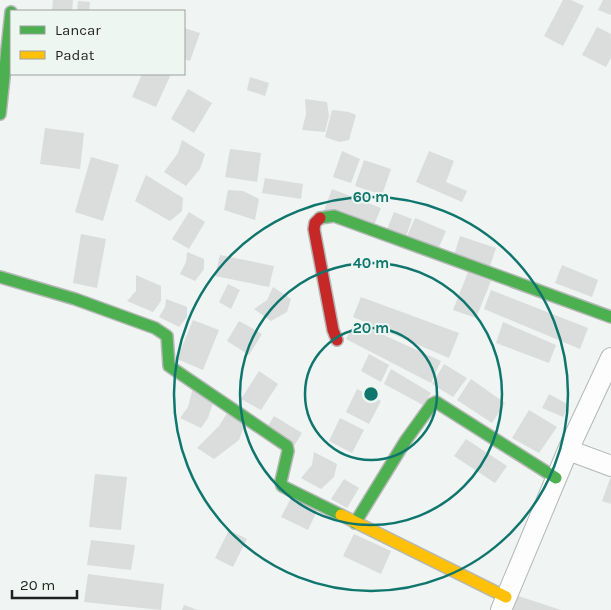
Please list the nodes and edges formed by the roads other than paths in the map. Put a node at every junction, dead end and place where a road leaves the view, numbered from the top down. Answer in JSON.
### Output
{"nodes":[{"id":1,"x":10,"y":20,"type":"edge"},
{"id":2,"x":0,"y":114,"type":"edge"},
{"id":3,"x":0,"y":277,"type":"edge"},
{"id":4,"x":611,"y":317,"type":"edge"},
{"id":5,"x":337,"y":340,"type":"dead end"},
{"id":6,"x":611,"y":358,"type":"edge"},
{"id":7,"x":568,"y":450,"type":"junction"},
{"id":8,"x":611,"y":466,"type":"edge"},
{"id":9,"x":556,"y":478,"type":"junction"},
{"id":10,"x":355,"y":523,"type":"junction"},
{"id":11,"x":503,"y":604,"type":"edge"}],
"edges":[{"from":1,"to":2,"type":"main road"},
{"from":3,"to":10,"type":"main road"},
{"from":4,"to":5,"type":"main road"},
{"from":6,"to":7,"type":"street"},
{"from":7,"to":8,"type":"street"},
{"from":7,"to":9,"type":"street"},
{"from":9,"to":10,"type":"main road"},
{"from":9,"to":11,"type":"street"},
{"from":10,"to":11,"type":"main road"}]}
